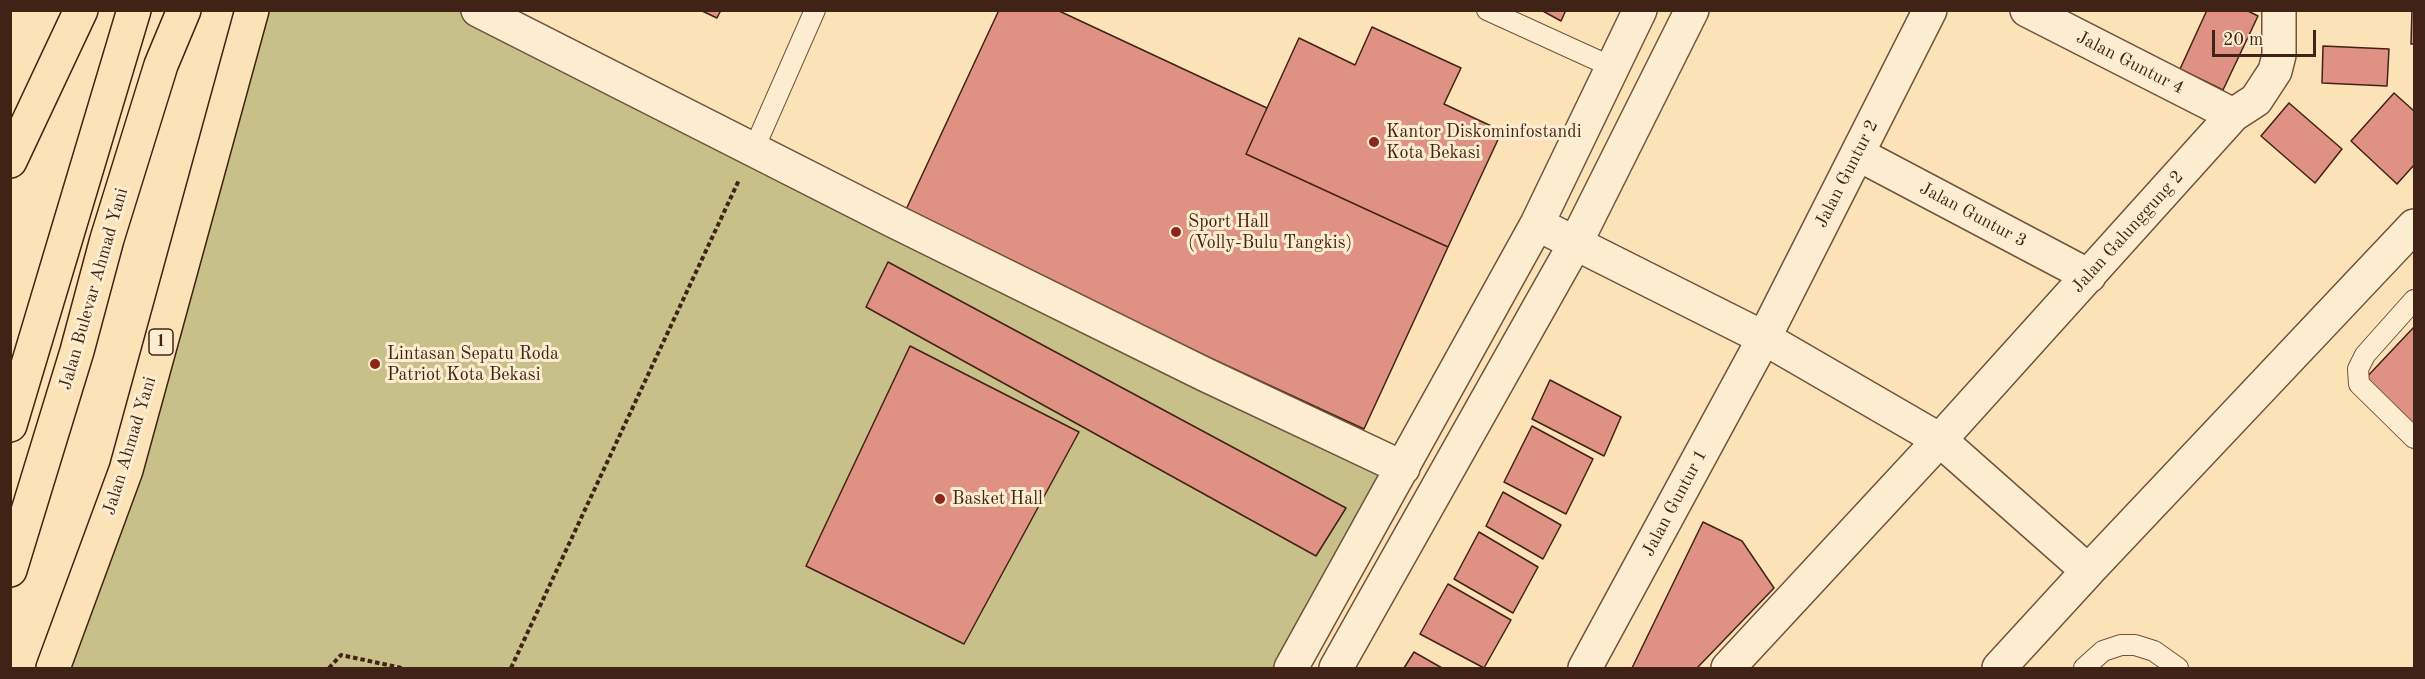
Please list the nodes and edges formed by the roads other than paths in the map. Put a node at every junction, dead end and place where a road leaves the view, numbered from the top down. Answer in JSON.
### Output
{"nodes":[{"id":1,"x":81,"y":10,"type":"edge"},
{"id":2,"x":134,"y":10,"type":"edge"},
{"id":3,"x":184,"y":10,"type":"edge"},
{"id":4,"x":252,"y":10,"type":"edge"},
{"id":5,"x":478,"y":10,"type":"edge"},
{"id":6,"x":815,"y":10,"type":"edge"},
{"id":7,"x":1487,"y":10,"type":"edge"},
{"id":8,"x":1640,"y":10,"type":"edge"},
{"id":9,"x":1692,"y":10,"type":"edge"},
{"id":10,"x":1930,"y":10,"type":"edge"},
{"id":11,"x":2027,"y":10,"type":"edge"},
{"id":12,"x":2280,"y":10,"type":"edge"},
{"id":13,"x":1612,"y":67,"type":"junction"},
{"id":14,"x":2233,"y":115,"type":"junction"},
{"id":15,"x":753,"y":151,"type":"junction"},
{"id":16,"x":1858,"y":154,"type":"junction"},
{"id":17,"x":10,"y":161,"type":"edge"},
{"id":18,"x":1537,"y":224,"type":"junction"},
{"id":19,"x":2415,"y":226,"type":"edge"},
{"id":20,"x":1576,"y":242,"type":"junction"},
{"id":21,"x":2089,"y":276,"type":"junction"},
{"id":22,"x":2415,"y":300,"type":"edge"},
{"id":23,"x":1764,"y":338,"type":"junction"},
{"id":24,"x":10,"y":425,"type":"edge"},
{"id":25,"x":2415,"y":438,"type":"edge"},
{"id":26,"x":1940,"y":440,"type":"junction"},
{"id":27,"x":1403,"y":468,"type":"junction"},
{"id":28,"x":10,"y":570,"type":"edge"},
{"id":29,"x":2088,"y":571,"type":"junction"},
{"id":30,"x":53,"y":669,"type":"edge"},
{"id":31,"x":1291,"y":669,"type":"edge"},
{"id":32,"x":1336,"y":669,"type":"edge"},
{"id":33,"x":1585,"y":669,"type":"edge"},
{"id":34,"x":1728,"y":669,"type":"edge"},
{"id":35,"x":1999,"y":669,"type":"edge"},
{"id":36,"x":2084,"y":669,"type":"edge"},
{"id":37,"x":2178,"y":669,"type":"edge"}],
"edges":[{"from":1,"to":17,"type":"main road"},
{"from":2,"to":24,"type":"main road"},
{"from":3,"to":28,"type":"main road","name":"Jalan Bulevar Ahmad Yani"},
{"from":4,"to":30,"type":"main road","name":"Jalan Ahmad Yani","number":"1"},
{"from":5,"to":15,"type":"street"},
{"from":6,"to":15,"type":"lane"},
{"from":7,"to":13,"type":"lane"},
{"from":8,"to":13,"type":"street"},
{"from":9,"to":20,"type":"street"},
{"from":10,"to":16,"type":"street","name":"Jalan Guntur 2"},
{"from":11,"to":14,"type":"street","name":"Jalan Guntur 4"},
{"from":12,"to":14,"type":"street","name":"Jalan Galunggung 2"},
{"from":13,"to":18,"type":"street"},
{"from":14,"to":21,"type":"street","name":"Jalan Galunggung 2"},
{"from":15,"to":27,"type":"street"},
{"from":16,"to":21,"type":"street","name":"Jalan Guntur 3"},
{"from":16,"to":23,"type":"street","name":"Jalan Guntur 2"},
{"from":18,"to":20,"type":"street"},
{"from":18,"to":27,"type":"street"},
{"from":19,"to":29,"type":"street"},
{"from":20,"to":23,"type":"street"},
{"from":20,"to":32,"type":"street"},
{"from":21,"to":26,"type":"street","name":"Jalan Galunggung 2"},
{"from":22,"to":25,"type":"lane"},
{"from":23,"to":26,"type":"street"},
{"from":23,"to":33,"type":"street","name":"Jalan Guntur 1"},
{"from":26,"to":29,"type":"street"},
{"from":26,"to":34,"type":"street","name":"Jalan Galunggung 2"},
{"from":27,"to":31,"type":"street"},
{"from":29,"to":35,"type":"street"},
{"from":36,"to":37,"type":"lane"}]}
